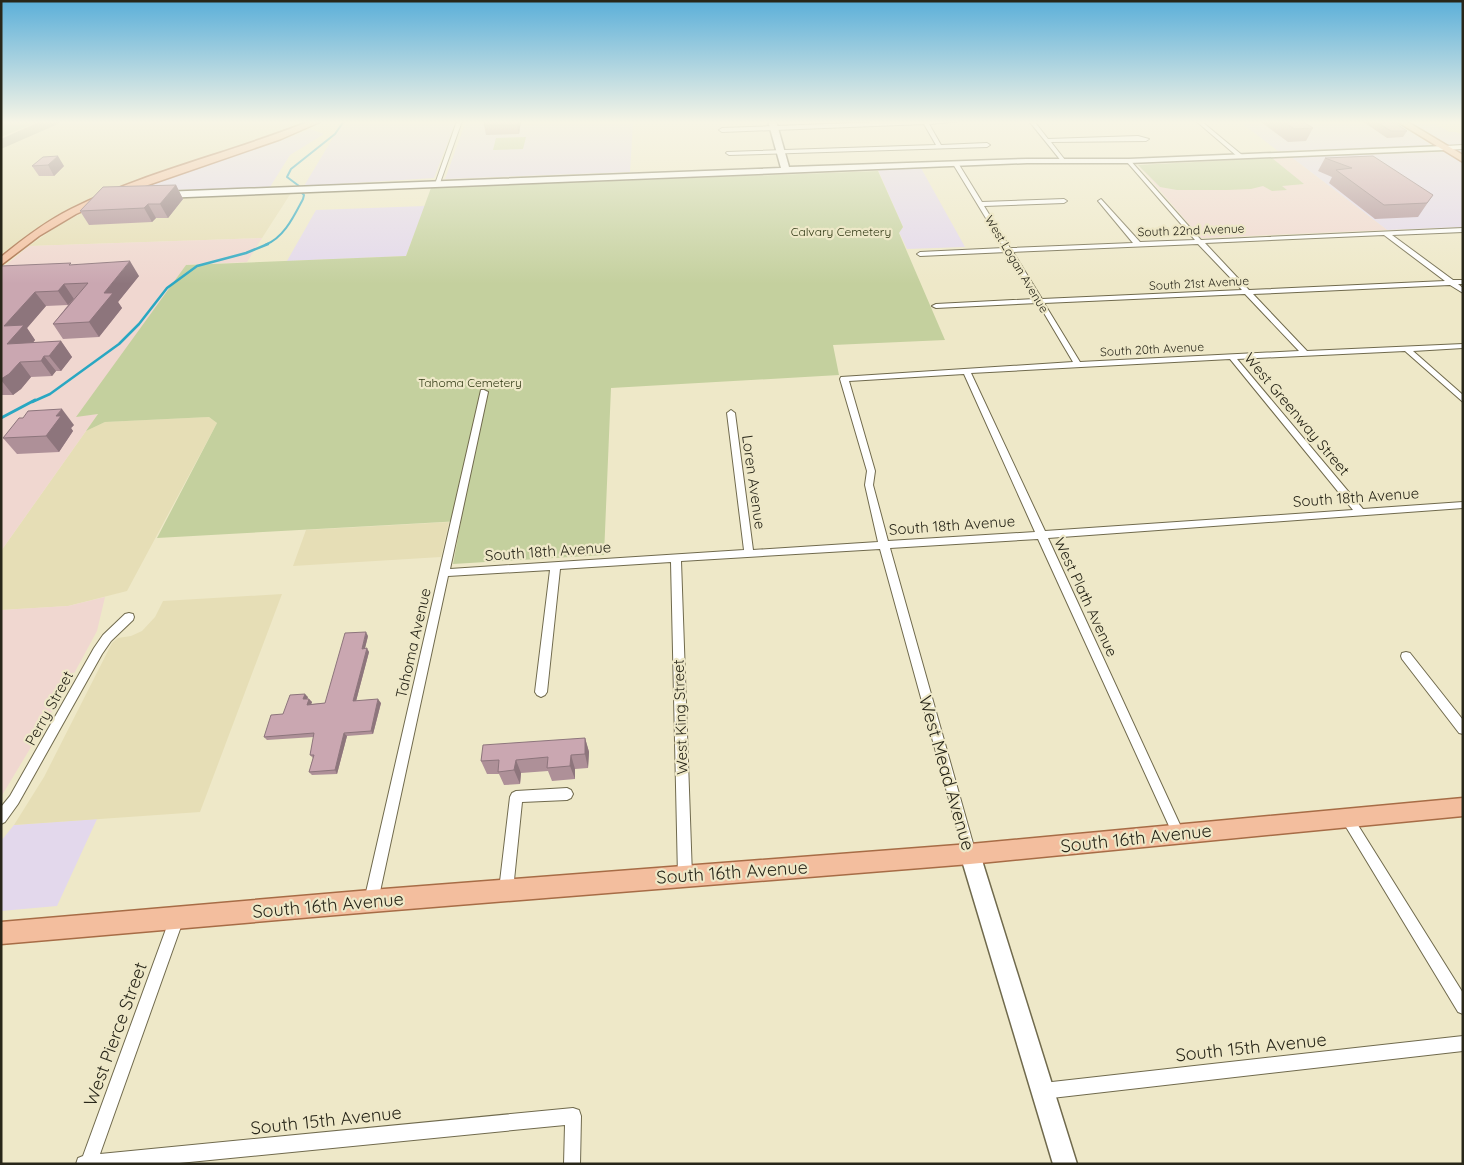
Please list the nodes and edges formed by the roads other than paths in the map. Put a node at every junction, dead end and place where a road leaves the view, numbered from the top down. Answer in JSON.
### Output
{"nodes":[{"id":1,"x":157,"y":175,"type":"edge"},
{"id":2,"x":440,"y":175,"type":"edge"},
{"id":3,"x":642,"y":175,"type":"edge"},
{"id":4,"x":963,"y":175,"type":"edge"},
{"id":5,"x":1142,"y":175,"type":"edge"},
{"id":6,"x":437,"y":183,"type":"junction"},
{"id":7,"x":112,"y":194,"type":"junction"},
{"id":8,"x":156,"y":195,"type":"edge"},
{"id":9,"x":136,"y":196,"type":"edge"},
{"id":10,"x":1064,"y":201,"type":"dead end"},
{"id":11,"x":1101,"y":201,"type":"dead end"},
{"id":12,"x":981,"y":204,"type":"junction"},
{"id":13,"x":1463,"y":230,"type":"edge"},
{"id":14,"x":1385,"y":233,"type":"junction"},
{"id":15,"x":1199,"y":241,"type":"junction"},
{"id":16,"x":1137,"y":243,"type":"junction"},
{"id":17,"x":1008,"y":250,"type":"junction"},
{"id":18,"x":920,"y":254,"type":"dead end"},
{"id":19,"x":1,"y":262,"type":"edge"},
{"id":20,"x":1463,"y":282,"type":"edge"},
{"id":21,"x":1452,"y":283,"type":"junction"},
{"id":22,"x":1463,"y":291,"type":"edge"},
{"id":23,"x":1247,"y":292,"type":"junction"},
{"id":24,"x":1039,"y":302,"type":"junction"},
{"id":25,"x":936,"y":306,"type":"dead end"},
{"id":26,"x":1463,"y":346,"type":"edge"},
{"id":27,"x":1407,"y":349,"type":"junction"},
{"id":28,"x":1306,"y":354,"type":"junction"},
{"id":29,"x":1231,"y":356,"type":"junction"},
{"id":30,"x":1078,"y":364,"type":"junction"},
{"id":31,"x":967,"y":372,"type":"junction"},
{"id":32,"x":844,"y":379,"type":"joint"},
{"id":33,"x":484,"y":392,"type":"dead end"},
{"id":34,"x":1463,"y":400,"type":"edge"},
{"id":35,"x":731,"y":413,"type":"dead end"},
{"id":36,"x":1463,"y":505,"type":"edge"},
{"id":37,"x":1360,"y":512,"type":"junction"},
{"id":38,"x":1041,"y":535,"type":"junction"},
{"id":39,"x":884,"y":545,"type":"junction"},
{"id":40,"x":750,"y":554,"type":"junction"},
{"id":41,"x":676,"y":558,"type":"junction"},
{"id":42,"x":555,"y":566,"type":"junction"},
{"id":43,"x":444,"y":573,"type":"junction"},
{"id":44,"x":129,"y":617,"type":"dead end"},
{"id":45,"x":1406,"y":656,"type":"dead end"},
{"id":46,"x":541,"y":692,"type":"dead end"},
{"id":47,"x":1463,"y":729,"type":"edge"},
{"id":48,"x":567,"y":794,"type":"dead end"},
{"id":49,"x":1463,"y":807,"type":"edge"},
{"id":50,"x":1,"y":818,"type":"edge"},
{"id":51,"x":1348,"y":818,"type":"junction"},
{"id":52,"x":1178,"y":833,"type":"junction"},
{"id":53,"x":970,"y":854,"type":"junction"},
{"id":54,"x":685,"y":876,"type":"junction"},
{"id":55,"x":506,"y":890,"type":"junction"},
{"id":56,"x":371,"y":901,"type":"junction"},
{"id":57,"x":177,"y":918,"type":"junction"},
{"id":58,"x":1,"y":933,"type":"edge"},
{"id":59,"x":1463,"y":1006,"type":"edge"},
{"id":60,"x":1463,"y":1043,"type":"edge"},
{"id":61,"x":1044,"y":1091,"type":"junction"},
{"id":62,"x":86,"y":1164,"type":"edge"},
{"id":63,"x":572,"y":1164,"type":"edge"},
{"id":64,"x":1065,"y":1164,"type":"edge"}],
"edges":[{"from":1,"to":7,"type":"main road"},
{"from":2,"to":6,"type":"street"},
{"from":3,"to":6,"type":"street"},
{"from":4,"to":12,"type":"street","name":"West Logan Avenue"},
{"from":5,"to":15,"type":"street"},
{"from":6,"to":8,"type":"street"},
{"from":7,"to":9,"type":"street"},
{"from":7,"to":19,"type":"main road"},
{"from":10,"to":12,"type":"street"},
{"from":11,"to":16,"type":"street"},
{"from":12,"to":17,"type":"street","name":"West Logan Avenue"},
{"from":13,"to":14,"type":"street","name":"South 22nd Avenue"},
{"from":14,"to":15,"type":"street","name":"South 22nd Avenue"},
{"from":14,"to":21,"type":"street"},
{"from":15,"to":16,"type":"street","name":"South 22nd Avenue"},
{"from":15,"to":23,"type":"street"},
{"from":16,"to":17,"type":"street","name":"South 22nd Avenue"},
{"from":17,"to":18,"type":"street","name":"South 22nd Avenue"},
{"from":17,"to":24,"type":"street","name":"West Logan Avenue"},
{"from":20,"to":21,"type":"street","name":"South 21st Avenue"},
{"from":21,"to":22,"type":"street"},
{"from":21,"to":23,"type":"street","name":"South 21st Avenue"},
{"from":23,"to":24,"type":"street","name":"South 21st Avenue"},
{"from":23,"to":28,"type":"street"},
{"from":24,"to":25,"type":"street","name":"South 21st Avenue"},
{"from":24,"to":30,"type":"street","name":"West Logan Avenue"},
{"from":26,"to":27,"type":"street","name":"South 20th Avenue"},
{"from":27,"to":28,"type":"street","name":"South 20th Avenue"},
{"from":27,"to":34,"type":"street"},
{"from":28,"to":29,"type":"street","name":"South 20th Avenue"},
{"from":29,"to":30,"type":"street","name":"South 20th Avenue"},
{"from":29,"to":37,"type":"street","name":"West Greenway Street"},
{"from":30,"to":31,"type":"street","name":"South 20th Avenue"},
{"from":31,"to":32,"type":"street","name":"South 20th Avenue"},
{"from":31,"to":38,"type":"street","name":"West Plath Avenue"},
{"from":32,"to":39,"type":"street","name":"West Mead Avenue"},
{"from":33,"to":43,"type":"street","name":"Tahoma Avenue"},
{"from":35,"to":40,"type":"street","name":"Loren Avenue"},
{"from":36,"to":37,"type":"street","name":"South 18th Avenue"},
{"from":37,"to":38,"type":"street","name":"South 18th Avenue"},
{"from":38,"to":39,"type":"street","name":"South 18th Avenue"},
{"from":38,"to":52,"type":"street","name":"West Plath Avenue"},
{"from":39,"to":40,"type":"street","name":"South 18th Avenue"},
{"from":39,"to":53,"type":"street","name":"West Mead Avenue"},
{"from":40,"to":41,"type":"street","name":"South 18th Avenue"},
{"from":41,"to":42,"type":"street","name":"South 18th Avenue"},
{"from":41,"to":54,"type":"street","name":"West King Street"},
{"from":42,"to":43,"type":"street","name":"South 18th Avenue"},
{"from":42,"to":46,"type":"street"},
{"from":43,"to":56,"type":"street","name":"Tahoma Avenue"},
{"from":44,"to":50,"type":"street","name":"Perry Street"},
{"from":45,"to":47,"type":"street"},
{"from":48,"to":55,"type":"street"},
{"from":49,"to":51,"type":"main road","name":"South 16th Avenue"},
{"from":51,"to":52,"type":"main road","name":"South 16th Avenue"},
{"from":51,"to":59,"type":"street"},
{"from":52,"to":53,"type":"main road","name":"South 16th Avenue"},
{"from":53,"to":54,"type":"main road","name":"South 16th Avenue"},
{"from":53,"to":61,"type":"street","name":"West Mead Avenue"},
{"from":54,"to":55,"type":"main road","name":"South 16th Avenue"},
{"from":55,"to":56,"type":"main road","name":"South 16th Avenue"},
{"from":56,"to":57,"type":"main road","name":"South 16th Avenue"},
{"from":57,"to":58,"type":"main road","name":"South 16th Avenue"},
{"from":57,"to":62,"type":"street","name":"West Pierce Street"},
{"from":60,"to":61,"type":"street","name":"South 15th Avenue"},
{"from":61,"to":64,"type":"street","name":"West Mead Avenue"},
{"from":62,"to":63,"type":"street","name":"South 15th Avenue"}]}
